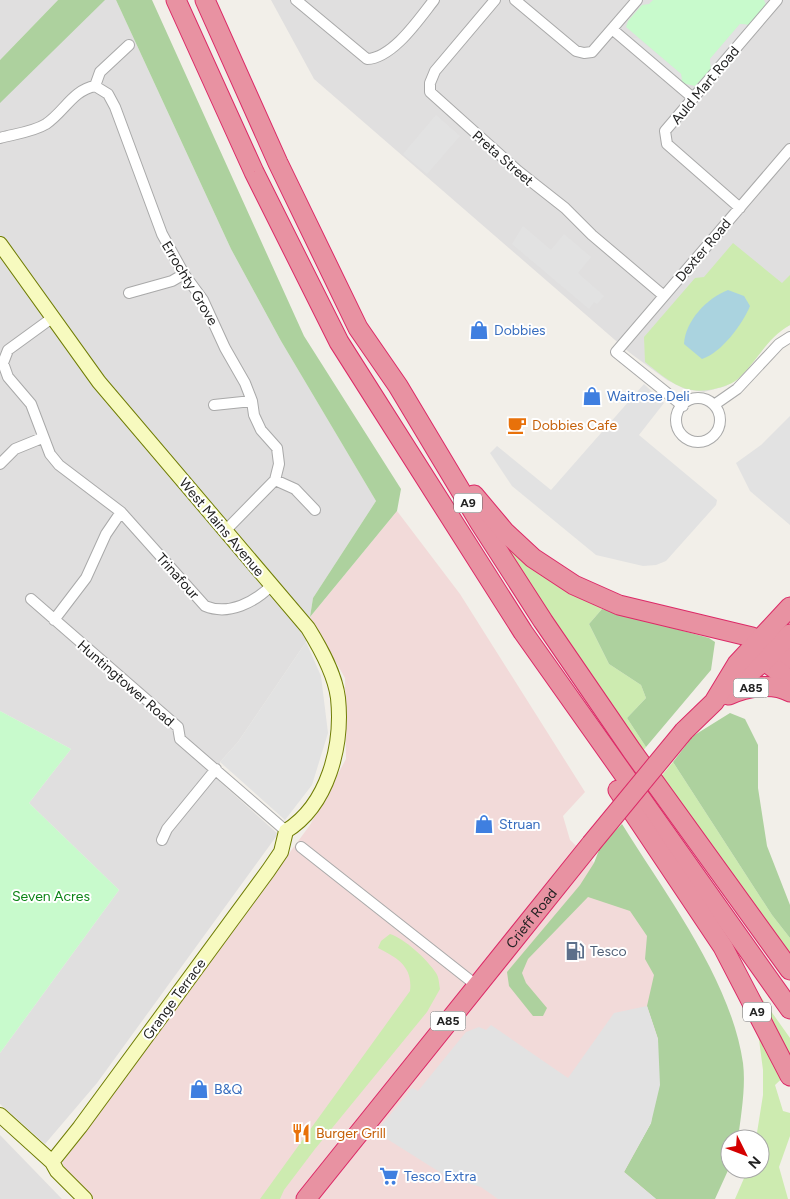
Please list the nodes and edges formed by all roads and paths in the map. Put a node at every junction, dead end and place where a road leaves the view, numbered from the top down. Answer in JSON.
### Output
{"nodes":[{"id":1,"x":176,"y":0,"type":"edge"},
{"id":2,"x":205,"y":0,"type":"edge"},
{"id":3,"x":296,"y":0,"type":"edge"},
{"id":4,"x":434,"y":0,"type":"edge"},
{"id":5,"x":495,"y":0,"type":"edge"},
{"id":6,"x":515,"y":0,"type":"edge"},
{"id":7,"x":637,"y":0,"type":"edge"},
{"id":8,"x":777,"y":0,"type":"edge"},
{"id":9,"x":612,"y":29,"type":"junction"},
{"id":10,"x":129,"y":45,"type":"dead end"},
{"id":11,"x":95,"y":86,"type":"junction"},
{"id":12,"x":693,"y":98,"type":"junction"},
{"id":13,"x":0,"y":138,"type":"edge"},
{"id":14,"x":790,"y":149,"type":"edge"},
{"id":15,"x":740,"y":208,"type":"junction"},
{"id":16,"x":0,"y":244,"type":"edge"},
{"id":17,"x":184,"y":274,"type":"junction"},
{"id":18,"x":129,"y":294,"type":"dead end"},
{"id":19,"x":664,"y":296,"type":"junction"},
{"id":20,"x":52,"y":318,"type":"junction"},
{"id":21,"x":790,"y":337,"type":"edge"},
{"id":22,"x":252,"y":401,"type":"junction"},
{"id":23,"x":214,"y":405,"type":"dead end"},
{"id":24,"x":714,"y":405,"type":"junction"},
{"id":25,"x":683,"y":406,"type":"junction"},
{"id":26,"x":42,"y":438,"type":"junction"},
{"id":27,"x":433,"y":446,"type":"junction"},
{"id":28,"x":0,"y":464,"type":"edge"},
{"id":29,"x":275,"y":480,"type":"junction"},
{"id":30,"x":315,"y":510,"type":"dead end"},
{"id":31,"x":121,"y":512,"type":"junction"},
{"id":32,"x":225,"y":531,"type":"junction"},
{"id":33,"x":272,"y":585,"type":"junction"},
{"id":34,"x":31,"y":599,"type":"dead end"},
{"id":35,"x":790,"y":607,"type":"edge"},
{"id":36,"x":54,"y":620,"type":"junction"},
{"id":37,"x":523,"y":632,"type":"junction"},
{"id":38,"x":790,"y":634,"type":"edge"},
{"id":39,"x":774,"y":650,"type":"edge"},
{"id":40,"x":790,"y":680,"type":"edge"},
{"id":41,"x":790,"y":692,"type":"edge"},
{"id":42,"x":714,"y":702,"type":"junction"},
{"id":43,"x":216,"y":769,"type":"junction"},
{"id":44,"x":286,"y":831,"type":"junction"},
{"id":45,"x":162,"y":840,"type":"dead end"},
{"id":46,"x":301,"y":847,"type":"dead end"},
{"id":47,"x":790,"y":970,"type":"edge"},
{"id":48,"x":476,"y":986,"type":"junction"},
{"id":49,"x":790,"y":1008,"type":"edge"},
{"id":50,"x":790,"y":1076,"type":"edge"},
{"id":51,"x":0,"y":1116,"type":"edge"},
{"id":52,"x":52,"y":1162,"type":"junction"},
{"id":53,"x":85,"y":1199,"type":"edge"},
{"id":54,"x":306,"y":1199,"type":"edge"}],
"edges":[{"from":1,"to":37,"type":"highway","number":"A9"},
{"from":2,"to":27,"type":"highway","number":"A9"},
{"from":3,"to":4,"type":"street"},
{"from":5,"to":19,"type":"street","name":"Preta Street"},
{"from":6,"to":9,"type":"street"},
{"from":7,"to":9,"type":"street"},
{"from":8,"to":12,"type":"street","name":"Auld Mart Road"},
{"from":9,"to":12,"type":"street"},
{"from":10,"to":11,"type":"street"},
{"from":11,"to":13,"type":"street"},
{"from":11,"to":17,"type":"street","name":"Errochty Grove"},
{"from":12,"to":15,"type":"street","name":"Auld Mart Road"},
{"from":14,"to":15,"type":"street","name":"Dexter Road"},
{"from":15,"to":19,"type":"street","name":"Dexter Road"},
{"from":16,"to":20,"type":"street","name":"West Mains Avenue"},
{"from":17,"to":18,"type":"street"},
{"from":17,"to":22,"type":"street","name":"Errochty Grove"},
{"from":19,"to":25,"type":"street","name":"Dexter Road"},
{"from":20,"to":26,"type":"street","name":"Trinafour"},
{"from":20,"to":32,"type":"street","name":"West Mains Avenue"},
{"from":21,"to":24,"type":"street"},
{"from":22,"to":23,"type":"street"},
{"from":22,"to":29,"type":"street","name":"Errochty Grove"},
{"from":24,"to":25,"type":"street"},
{"from":24,"to":25,"type":"street"},
{"from":26,"to":28,"type":"street"},
{"from":26,"to":31,"type":"street","name":"Trinafour"},
{"from":27,"to":39,"type":"highway","number":"A9"},
{"from":27,"to":47,"type":"highway","number":"A9"},
{"from":29,"to":30,"type":"street"},
{"from":29,"to":32,"type":"street"},
{"from":31,"to":33,"type":"street","name":"Trinafour"},
{"from":31,"to":36,"type":"street"},
{"from":32,"to":33,"type":"street","name":"West Mains Avenue"},
{"from":33,"to":44,"type":"street","name":"West Mains Avenue"},
{"from":34,"to":36,"type":"street","name":"Huntingtower Road"},
{"from":35,"to":39,"type":"highway","number":"A85"},
{"from":36,"to":43,"type":"street","name":"Huntingtower Road"},
{"from":37,"to":49,"type":"highway","number":"A9"},
{"from":37,"to":50,"type":"highway","number":"A9"},
{"from":38,"to":39,"type":"highway","number":"A85"},
{"from":39,"to":40,"type":"highway","number":"A85"},
{"from":39,"to":42,"type":"highway","name":"Crieff Road","number":"A85"},
{"from":41,"to":42,"type":"highway","number":"A85"},
{"from":42,"to":48,"type":"highway","name":"Crieff Road","number":"A85","bridge":true},
{"from":43,"to":44,"type":"street","name":"Huntingtower Road"},
{"from":43,"to":45,"type":"street"},
{"from":44,"to":52,"type":"street","name":"Grange Terrace"},
{"from":46,"to":48,"type":"street"},
{"from":48,"to":54,"type":"highway","name":"Crieff Road","number":"A85"},
{"from":51,"to":52,"type":"street"},
{"from":52,"to":53,"type":"street"}]}
